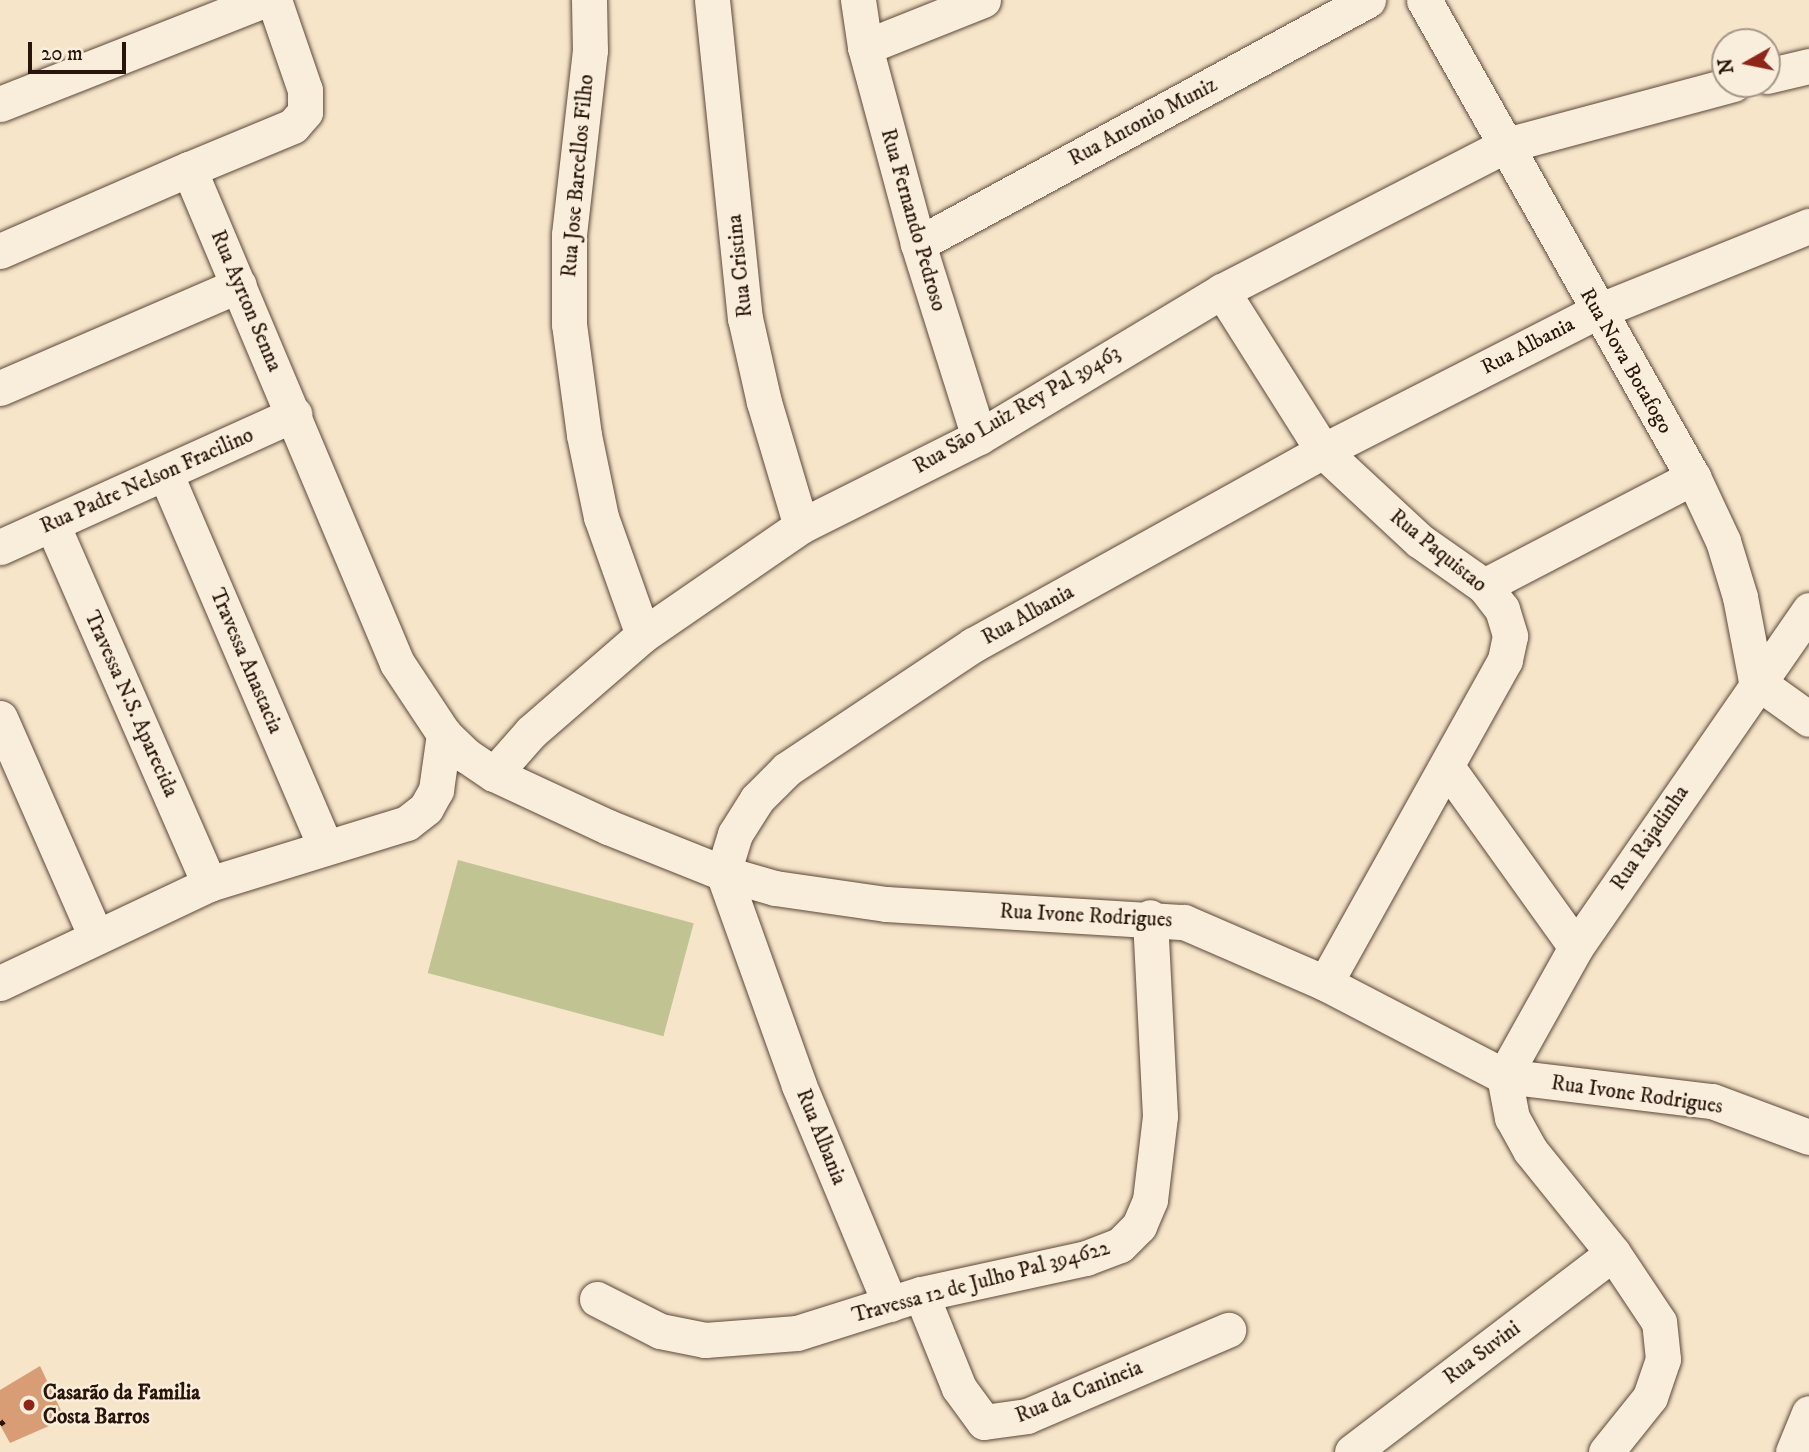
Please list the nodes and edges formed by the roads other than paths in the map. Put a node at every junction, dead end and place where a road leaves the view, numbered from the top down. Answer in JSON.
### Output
{"nodes":[{"id":1,"x":264,"y":0,"type":"edge"},
{"id":2,"x":274,"y":0,"type":"edge"},
{"id":3,"x":589,"y":0,"type":"edge"},
{"id":4,"x":712,"y":0,"type":"edge"},
{"id":5,"x":858,"y":0,"type":"edge"},
{"id":6,"x":983,"y":0,"type":"edge"},
{"id":7,"x":1368,"y":0,"type":"edge"},
{"id":8,"x":1424,"y":0,"type":"edge"},
{"id":9,"x":865,"y":47,"type":"junction"},
{"id":10,"x":1809,"y":66,"type":"edge"},
{"id":11,"x":1781,"y":73,"type":"edge"},
{"id":12,"x":1711,"y":90,"type":"edge"},
{"id":13,"x":0,"y":104,"type":"edge"},
{"id":14,"x":1506,"y":145,"type":"junction"},
{"id":15,"x":189,"y":169,"type":"junction"},
{"id":16,"x":1809,"y":226,"type":"edge"},
{"id":17,"x":918,"y":244,"type":"junction"},
{"id":18,"x":0,"y":251,"type":"edge"},
{"id":19,"x":239,"y":285,"type":"junction"},
{"id":20,"x":1222,"y":291,"type":"junction"},
{"id":21,"x":1596,"y":312,"type":"junction"},
{"id":22,"x":0,"y":388,"type":"edge"},
{"id":23,"x":294,"y":414,"type":"junction"},
{"id":24,"x":979,"y":437,"type":"junction"},
{"id":25,"x":1323,"y":451,"type":"junction"},
{"id":26,"x":166,"y":475,"type":"junction"},
{"id":27,"x":1693,"y":477,"type":"junction"},
{"id":28,"x":52,"y":524,"type":"junction"},
{"id":29,"x":801,"y":526,"type":"junction"},
{"id":30,"x":0,"y":547,"type":"edge"},
{"id":31,"x":1484,"y":586,"type":"junction"},
{"id":32,"x":1809,"y":610,"type":"edge"},
{"id":33,"x":643,"y":635,"type":"junction"},
{"id":34,"x":397,"y":663,"type":"joint"},
{"id":35,"x":1756,"y":681,"type":"junction"},
{"id":36,"x":0,"y":718,"type":"edge"},
{"id":37,"x":1809,"y":719,"type":"edge"},
{"id":38,"x":444,"y":734,"type":"junction"},
{"id":39,"x":1447,"y":767,"type":"junction"},
{"id":40,"x":494,"y":774,"type":"junction"},
{"id":41,"x":325,"y":846,"type":"junction"},
{"id":42,"x":723,"y":873,"type":"junction"},
{"id":43,"x":209,"y":884,"type":"junction"},
{"id":44,"x":1150,"y":916,"type":"junction"},
{"id":45,"x":96,"y":937,"type":"junction"},
{"id":46,"x":1576,"y":947,"type":"junction"},
{"id":47,"x":0,"y":983,"type":"edge"},
{"id":48,"x":1325,"y":983,"type":"junction"},
{"id":49,"x":1504,"y":1076,"type":"junction"},
{"id":50,"x":1809,"y":1137,"type":"edge"},
{"id":51,"x":1612,"y":1253,"type":"junction"},
{"id":52,"x":597,"y":1299,"type":"dead end"},
{"id":53,"x":905,"y":1299,"type":"junction"},
{"id":54,"x":1227,"y":1330,"type":"dead end"},
{"id":55,"x":1809,"y":1413,"type":"edge"},
{"id":56,"x":1352,"y":1452,"type":"edge"},
{"id":57,"x":1606,"y":1452,"type":"edge"},
{"id":58,"x":1793,"y":1452,"type":"edge"}],
"edges":[{"from":1,"to":13,"type":"street"},
{"from":2,"to":15,"type":"street"},
{"from":3,"to":33,"type":"street","name":"Rua Jose Barcellos Filho"},
{"from":4,"to":29,"type":"street","name":"Rua Cristina"},
{"from":5,"to":9,"type":"street","name":"Rua Fernando Pedroso"},
{"from":6,"to":9,"type":"street"},
{"from":7,"to":17,"type":"street","name":"Rua Antonio Muniz"},
{"from":8,"to":14,"type":"street","name":"Rua Nova Botafogo"},
{"from":9,"to":17,"type":"street","name":"Rua Fernando Pedroso"},
{"from":10,"to":11,"type":"street"},
{"from":12,"to":14,"type":"street","name":"Rua Sāo Luiz Rey Pal 39463"},
{"from":14,"to":20,"type":"street","name":"Rua Sāo Luiz Rey Pal 39463"},
{"from":14,"to":21,"type":"street","name":"Rua Nova Botafogo"},
{"from":15,"to":18,"type":"street"},
{"from":15,"to":19,"type":"street","name":"Rua Ayrton Senna"},
{"from":16,"to":21,"type":"street","name":"Rua Albania"},
{"from":17,"to":24,"type":"street","name":"Rua Fernando Pedroso"},
{"from":19,"to":22,"type":"street"},
{"from":19,"to":23,"type":"street","name":"Rua Ayrton Senna"},
{"from":20,"to":24,"type":"street","name":"Rua Sāo Luiz Rey Pal 39463"},
{"from":20,"to":25,"type":"street","name":"Rua Paquistao"},
{"from":21,"to":25,"type":"street","name":"Rua Albania"},
{"from":21,"to":27,"type":"street","name":"Rua Nova Botafogo"},
{"from":23,"to":26,"type":"street","name":"Rua Padre Nelson Fracilino"},
{"from":23,"to":34,"type":"street","name":"Rua Ayrton Senna"},
{"from":24,"to":29,"type":"street","name":"Rua Sāo Luiz Rey Pal 39463"},
{"from":25,"to":31,"type":"street","name":"Rua Paquistao"},
{"from":25,"to":42,"type":"street","name":"Rua Albania"},
{"from":26,"to":28,"type":"street","name":"Rua Padre Nelson Fracilino"},
{"from":26,"to":41,"type":"street","name":"Travessa Anastacia"},
{"from":27,"to":31,"type":"street"},
{"from":27,"to":35,"type":"street","name":"Rua Nova Botafogo"},
{"from":28,"to":30,"type":"street","name":"Rua Padre Nelson Fracilino"},
{"from":28,"to":43,"type":"street","name":"Travessa N.S. Aparecida"},
{"from":29,"to":33,"type":"street","name":"Rua Sāo Luiz Rey Pal 39463"},
{"from":31,"to":39,"type":"street","name":"Rua Paquistao"},
{"from":32,"to":35,"type":"street","name":"Rua Rajadinha"},
{"from":33,"to":40,"type":"street","name":"Rua Sāo Luiz Rey Pal 39463"},
{"from":34,"to":38,"type":"street","name":"Rua Ivone Rodrigues"},
{"from":35,"to":37,"type":"street"},
{"from":35,"to":46,"type":"street","name":"Rua Rajadinha"},
{"from":36,"to":45,"type":"street"},
{"from":38,"to":40,"type":"street","name":"Rua Ivone Rodrigues"},
{"from":38,"to":41,"type":"street"},
{"from":39,"to":46,"type":"street"},
{"from":39,"to":48,"type":"street","name":"Rua Paquistao"},
{"from":40,"to":42,"type":"street","name":"Rua Ivone Rodrigues"},
{"from":41,"to":43,"type":"street"},
{"from":42,"to":44,"type":"street","name":"Rua Ivone Rodrigues"},
{"from":42,"to":53,"type":"street","name":"Rua Albania"},
{"from":43,"to":45,"type":"street"},
{"from":44,"to":48,"type":"street","name":"Rua Ivone Rodrigues"},
{"from":44,"to":53,"type":"street","name":"Travessa 12 de Julho Pal 394622"},
{"from":45,"to":47,"type":"street"},
{"from":46,"to":49,"type":"street","name":"Rua Rajadinha"},
{"from":48,"to":49,"type":"street","name":"Rua Ivone Rodrigues"},
{"from":49,"to":50,"type":"street","name":"Rua Ivone Rodrigues"},
{"from":49,"to":51,"type":"street"},
{"from":51,"to":56,"type":"street","name":"Rua Suvini"},
{"from":51,"to":57,"type":"street"},
{"from":52,"to":53,"type":"street","name":"Travessa 12 de Julho Pal 394622"},
{"from":53,"to":54,"type":"street","name":"Rua da Canineia"},
{"from":55,"to":58,"type":"street"}]}
